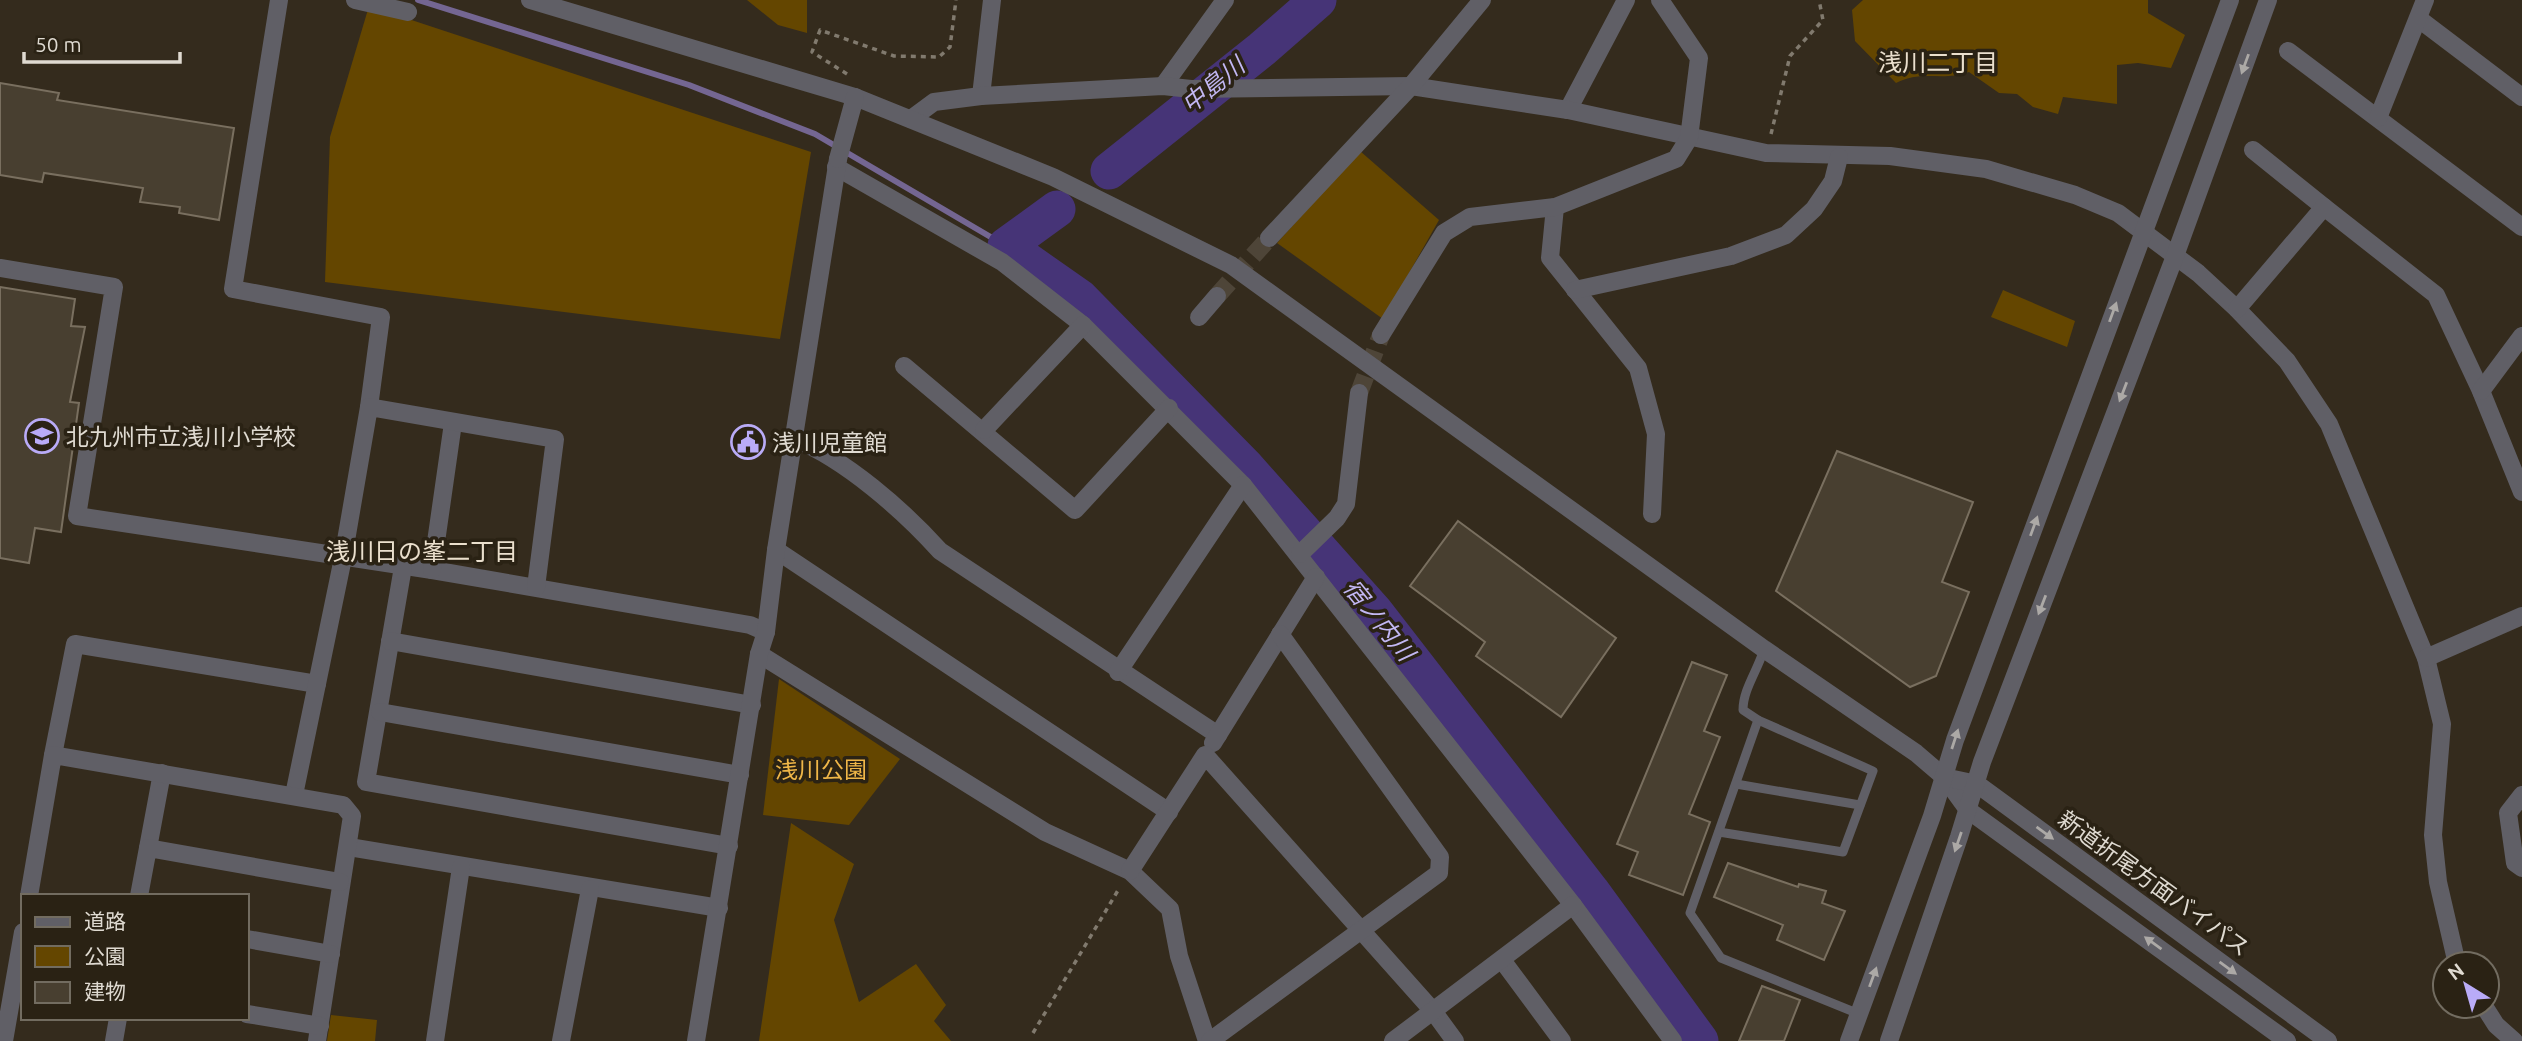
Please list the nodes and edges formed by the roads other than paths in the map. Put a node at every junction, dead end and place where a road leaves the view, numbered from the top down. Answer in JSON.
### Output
{"nodes":[{"id":1,"x":279,"y":0,"type":"edge"},
{"id":2,"x":355,"y":0,"type":"edge"},
{"id":3,"x":530,"y":0,"type":"edge"},
{"id":4,"x":992,"y":0,"type":"edge"},
{"id":5,"x":1225,"y":0,"type":"edge"},
{"id":6,"x":1482,"y":0,"type":"edge"},
{"id":7,"x":1626,"y":0,"type":"edge"},
{"id":8,"x":1660,"y":0,"type":"edge"},
{"id":9,"x":2230,"y":0,"type":"edge"},
{"id":10,"x":2268,"y":0,"type":"edge"},
{"id":11,"x":2425,"y":0,"type":"edge"},
{"id":12,"x":408,"y":12,"type":"dead end"},
{"id":13,"x":2419,"y":19,"type":"junction"},
{"id":14,"x":2288,"y":51,"type":"dead end"},
{"id":15,"x":1163,"y":86,"type":"junction"},
{"id":16,"x":1411,"y":86,"type":"junction"},
{"id":17,"x":853,"y":88,"type":"junction"},
{"id":18,"x":981,"y":96,"type":"junction"},
{"id":19,"x":2522,"y":97,"type":"edge"},
{"id":20,"x":1568,"y":110,"type":"junction"},
{"id":21,"x":2378,"y":118,"type":"junction"},
{"id":22,"x":911,"y":119,"type":"junction"},
{"id":23,"x":1689,"y":138,"type":"junction"},
{"id":24,"x":2253,"y":150,"type":"dead end"},
{"id":25,"x":1839,"y":157,"type":"junction"},
{"id":26,"x":837,"y":163,"type":"junction"},
{"id":27,"x":1555,"y":207,"type":"junction"},
{"id":28,"x":2324,"y":207,"type":"junction"},
{"id":29,"x":2522,"y":227,"type":"edge"},
{"id":30,"x":2143,"y":232,"type":"junction"},
{"id":31,"x":1269,"y":238,"type":"tunnel mouth"},
{"id":32,"x":2175,"y":256,"type":"junction"},
{"id":33,"x":0,"y":268,"type":"edge"},
{"id":34,"x":1575,"y":290,"type":"junction"},
{"id":35,"x":1217,"y":296,"type":"tunnel mouth"},
{"id":36,"x":2237,"y":309,"type":"junction"},
{"id":37,"x":1199,"y":317,"type":"dead end"},
{"id":38,"x":1083,"y":325,"type":"junction"},
{"id":39,"x":1381,"y":335,"type":"tunnel mouth"},
{"id":40,"x":2522,"y":336,"type":"edge"},
{"id":41,"x":904,"y":366,"type":"dead end"},
{"id":42,"x":2481,"y":391,"type":"junction"},
{"id":43,"x":1359,"y":393,"type":"tunnel mouth"},
{"id":44,"x":369,"y":407,"type":"junction"},
{"id":45,"x":1168,"y":408,"type":"junction"},
{"id":46,"x":453,"y":423,"type":"junction"},
{"id":47,"x":984,"y":430,"type":"junction"},
{"id":48,"x":795,"y":439,"type":"junction"},
{"id":49,"x":1243,"y":485,"type":"junction"},
{"id":50,"x":2522,"y":492,"type":"edge"},
{"id":51,"x":1652,"y":514,"type":"dead end"},
{"id":52,"x":1304,"y":549,"type":"junction"},
{"id":53,"x":776,"y":550,"type":"junction"},
{"id":54,"x":343,"y":558,"type":"junction"},
{"id":55,"x":403,"y":567,"type":"junction"},
{"id":56,"x":432,"y":570,"type":"junction"},
{"id":57,"x":1316,"y":577,"type":"junction"},
{"id":58,"x":536,"y":587,"type":"junction"},
{"id":59,"x":2522,"y":616,"type":"edge"},
{"id":60,"x":766,"y":632,"type":"junction"},
{"id":61,"x":1280,"y":634,"type":"junction"},
{"id":62,"x":390,"y":641,"type":"junction"},
{"id":63,"x":1764,"y":649,"type":"junction"},
{"id":64,"x":759,"y":654,"type":"junction"},
{"id":65,"x":2426,"y":658,"type":"junction"},
{"id":66,"x":1118,"y":672,"type":"junction"},
{"id":67,"x":317,"y":684,"type":"junction"},
{"id":68,"x":751,"y":705,"type":"junction"},
{"id":69,"x":380,"y":712,"type":"junction"},
{"id":70,"x":1758,"y":720,"type":"junction"},
{"id":71,"x":1218,"y":735,"type":"junction"},
{"id":72,"x":53,"y":755,"type":"junction"},
{"id":73,"x":1205,"y":755,"type":"junction"},
{"id":74,"x":162,"y":773,"type":"junction"},
{"id":75,"x":740,"y":775,"type":"junction"},
{"id":76,"x":1944,"y":777,"type":"junction"},
{"id":77,"x":1735,"y":784,"type":"junction"},
{"id":78,"x":1977,"y":784,"type":"junction"},
{"id":79,"x":294,"y":795,"type":"junction"},
{"id":80,"x":2522,"y":795,"type":"edge"},
{"id":81,"x":1860,"y":805,"type":"junction"},
{"id":82,"x":1968,"y":810,"type":"junction"},
{"id":83,"x":1169,"y":812,"type":"junction"},
{"id":84,"x":1718,"y":832,"type":"junction"},
{"id":85,"x":729,"y":846,"type":"junction"},
{"id":86,"x":349,"y":847,"type":"junction"},
{"id":87,"x":148,"y":848,"type":"junction"},
{"id":88,"x":461,"y":867,"type":"junction"},
{"id":89,"x":2522,"y":868,"type":"edge"},
{"id":90,"x":1130,"y":871,"type":"junction"},
{"id":91,"x":340,"y":882,"type":"junction"},
{"id":92,"x":590,"y":889,"type":"junction"},
{"id":93,"x":29,"y":894,"type":"edge"},
{"id":94,"x":139,"y":894,"type":"edge"},
{"id":95,"x":1573,"y":905,"type":"junction"},
{"id":96,"x":719,"y":908,"type":"junction"},
{"id":97,"x":1361,"y":931,"type":"junction"},
{"id":98,"x":248,"y":939,"type":"edge"},
{"id":99,"x":21,"y":943,"type":"edge"},
{"id":100,"x":2453,"y":950,"type":"edge"},
{"id":101,"x":331,"y":954,"type":"junction"},
{"id":102,"x":1502,"y":960,"type":"junction"},
{"id":103,"x":1433,"y":1011,"type":"junction"},
{"id":104,"x":248,"y":1014,"type":"edge"},
{"id":105,"x":1859,"y":1014,"type":"junction"},
{"id":106,"x":118,"y":1020,"type":"edge"},
{"id":107,"x":2493,"y":1020,"type":"edge"},
{"id":108,"x":318,"y":1033,"type":"edge"},
{"id":109,"x":4,"y":1040,"type":"edge"},
{"id":110,"x":2285,"y":1040,"type":"edge"},
{"id":111,"x":114,"y":1041,"type":"edge"},
{"id":112,"x":435,"y":1041,"type":"edge"},
{"id":113,"x":561,"y":1041,"type":"edge"},
{"id":114,"x":696,"y":1041,"type":"edge"},
{"id":115,"x":1208,"y":1041,"type":"edge"},
{"id":116,"x":1393,"y":1041,"type":"edge"},
{"id":117,"x":1455,"y":1041,"type":"edge"},
{"id":118,"x":1562,"y":1041,"type":"edge"},
{"id":119,"x":1673,"y":1041,"type":"edge"},
{"id":120,"x":1849,"y":1041,"type":"edge"},
{"id":121,"x":1889,"y":1041,"type":"edge"},
{"id":122,"x":2328,"y":1041,"type":"edge"},
{"id":123,"x":2514,"y":1041,"type":"edge"}],
"edges":[{"from":1,"to":44,"type":"street"},
{"from":2,"to":12,"type":"street"},
{"from":3,"to":17,"type":"street"},
{"from":4,"to":18,"type":"street"},
{"from":5,"to":15,"type":"street"},
{"from":6,"to":16,"type":"street"},
{"from":7,"to":20,"type":"street"},
{"from":8,"to":23,"type":"street"},
{"from":9,"to":30,"type":"street"},
{"from":10,"to":32,"type":"street","one_way":true},
{"from":11,"to":13,"type":"street"},
{"from":13,"to":19,"type":"street"},
{"from":13,"to":21,"type":"street"},
{"from":14,"to":21,"type":"street"},
{"from":15,"to":16,"type":"street"},
{"from":15,"to":18,"type":"street"},
{"from":16,"to":20,"type":"street"},
{"from":16,"to":31,"type":"street"},
{"from":17,"to":22,"type":"street"},
{"from":17,"to":26,"type":"street"},
{"from":18,"to":22,"type":"street"},
{"from":20,"to":23,"type":"street"},
{"from":21,"to":29,"type":"street"},
{"from":22,"to":63,"type":"street"},
{"from":23,"to":25,"type":"street"},
{"from":23,"to":27,"type":"street"},
{"from":24,"to":28,"type":"street"},
{"from":25,"to":30,"type":"street"},
{"from":25,"to":34,"type":"street"},
{"from":26,"to":38,"type":"street"},
{"from":26,"to":48,"type":"street"},
{"from":27,"to":34,"type":"street"},
{"from":27,"to":39,"type":"street"},
{"from":28,"to":36,"type":"street"},
{"from":28,"to":42,"type":"street"},
{"from":30,"to":32,"type":"street"},
{"from":76,"to":30,"type":"street","one_way":true},
{"from":32,"to":36,"type":"street"},
{"from":32,"to":78,"type":"street","one_way":true},
{"from":33,"to":54,"type":"street"},
{"from":34,"to":51,"type":"street"},
{"from":35,"to":37,"type":"street"},
{"from":36,"to":65,"type":"street"},
{"from":38,"to":45,"type":"street"},
{"from":38,"to":47,"type":"street"},
{"from":40,"to":42,"type":"street"},
{"from":41,"to":47,"type":"street"},
{"from":42,"to":50,"type":"street"},
{"from":43,"to":52,"type":"street"},
{"from":44,"to":46,"type":"street"},
{"from":44,"to":54,"type":"street"},
{"from":45,"to":47,"type":"street"},
{"from":45,"to":49,"type":"street"},
{"from":46,"to":56,"type":"street"},
{"from":46,"to":58,"type":"street"},
{"from":48,"to":53,"type":"street"},
{"from":48,"to":66,"type":"street"},
{"from":49,"to":52,"type":"street"},
{"from":49,"to":66,"type":"street"},
{"from":52,"to":57,"type":"street"},
{"from":53,"to":60,"type":"street"},
{"from":53,"to":83,"type":"street"},
{"from":54,"to":55,"type":"street"},
{"from":54,"to":67,"type":"street"},
{"from":55,"to":56,"type":"street"},
{"from":55,"to":62,"type":"street"},
{"from":56,"to":58,"type":"street"},
{"from":57,"to":61,"type":"street"},
{"from":57,"to":95,"type":"street"},
{"from":58,"to":60,"type":"street"},
{"from":59,"to":65,"type":"street"},
{"from":60,"to":64,"type":"street"},
{"from":61,"to":71,"type":"street"},
{"from":61,"to":97,"type":"street"},
{"from":62,"to":68,"type":"street"},
{"from":62,"to":69,"type":"street"},
{"from":63,"to":70,"type":"lane"},
{"from":63,"to":76,"type":"street"},
{"from":64,"to":68,"type":"street"},
{"from":64,"to":90,"type":"street"},
{"from":65,"to":100,"type":"street"},
{"from":66,"to":71,"type":"street"},
{"from":67,"to":72,"type":"street"},
{"from":67,"to":79,"type":"street"},
{"from":68,"to":75,"type":"street"},
{"from":69,"to":75,"type":"street"},
{"from":69,"to":85,"type":"street"},
{"from":70,"to":77,"type":"lane"},
{"from":70,"to":81,"type":"lane"},
{"from":71,"to":73,"type":"street"},
{"from":72,"to":74,"type":"street"},
{"from":72,"to":93,"type":"street"},
{"from":73,"to":83,"type":"street"},
{"from":73,"to":97,"type":"street"},
{"from":74,"to":79,"type":"street"},
{"from":74,"to":87,"type":"street"},
{"from":75,"to":85,"type":"street"},
{"from":76,"to":78,"type":"street","name":"新道折尾方面バイパス"},
{"from":76,"to":82,"type":"street"},
{"from":105,"to":76,"type":"street","one_way":true},
{"from":77,"to":81,"type":"lane"},
{"from":77,"to":84,"type":"lane"},
{"from":78,"to":82,"type":"street"},
{"from":78,"to":122,"type":"street","name":"新道折尾方面バイパス","one_way":true},
{"from":79,"to":86,"type":"street"},
{"from":80,"to":89,"type":"street"},
{"from":81,"to":84,"type":"lane"},
{"from":110,"to":82,"type":"street","one_way":true},
{"from":82,"to":121,"type":"street","one_way":true},
{"from":83,"to":90,"type":"street"},
{"from":84,"to":105,"type":"lane"},
{"from":85,"to":96,"type":"street"},
{"from":86,"to":88,"type":"street"},
{"from":86,"to":91,"type":"street"},
{"from":87,"to":91,"type":"street"},
{"from":87,"to":94,"type":"street"},
{"from":88,"to":92,"type":"street"},
{"from":88,"to":112,"type":"street"},
{"from":90,"to":115,"type":"street"},
{"from":91,"to":101,"type":"street"},
{"from":92,"to":96,"type":"street"},
{"from":92,"to":113,"type":"street"},
{"from":95,"to":102,"type":"street"},
{"from":95,"to":119,"type":"street"},
{"from":96,"to":114,"type":"street"},
{"from":97,"to":103,"type":"street"},
{"from":97,"to":115,"type":"street"},
{"from":98,"to":101,"type":"street"},
{"from":99,"to":109,"type":"street"},
{"from":101,"to":108,"type":"street"},
{"from":102,"to":103,"type":"street"},
{"from":102,"to":118,"type":"street"},
{"from":103,"to":116,"type":"street"},
{"from":103,"to":117,"type":"street"},
{"from":104,"to":108,"type":"street"},
{"from":105,"to":120,"type":"street"},
{"from":106,"to":111,"type":"street"},
{"from":107,"to":123,"type":"street"}]}
